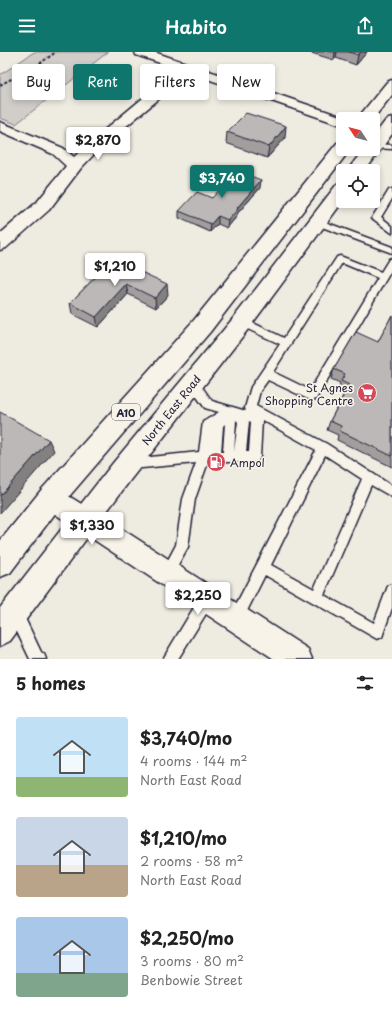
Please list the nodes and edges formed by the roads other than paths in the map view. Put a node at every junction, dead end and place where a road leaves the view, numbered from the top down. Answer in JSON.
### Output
{"nodes":[{"id":1,"x":141,"y":52,"type":"edge"},
{"id":2,"x":176,"y":64,"type":"edge"},
{"id":3,"x":209,"y":75,"type":"edge"},
{"id":4,"x":392,"y":85,"type":"edge"},
{"id":5,"x":149,"y":100,"type":"edge"},
{"id":6,"x":371,"y":112,"type":"edge"},
{"id":7,"x":336,"y":119,"type":"edge"},
{"id":8,"x":392,"y":123,"type":"edge"},
{"id":9,"x":0,"y":126,"type":"edge"},
{"id":10,"x":380,"y":139,"type":"edge"},
{"id":11,"x":392,"y":147,"type":"edge"},
{"id":12,"x":380,"y":148,"type":"edge"},
{"id":13,"x":336,"y":156,"type":"edge"},
{"id":14,"x":75,"y":165,"type":"junction"},
{"id":15,"x":392,"y":192,"type":"edge"},
{"id":16,"x":336,"y":197,"type":"edge"},
{"id":17,"x":317,"y":222,"type":"junction"},
{"id":18,"x":392,"y":230,"type":"edge"},
{"id":19,"x":0,"y":244,"type":"edge"},
{"id":20,"x":392,"y":250,"type":"edge"},
{"id":21,"x":256,"y":258,"type":"junction"},
{"id":22,"x":392,"y":261,"type":"edge"},
{"id":23,"x":383,"y":277,"type":"junction"},
{"id":24,"x":242,"y":322,"type":"junction"},
{"id":25,"x":286,"y":343,"type":"junction"},
{"id":26,"x":266,"y":374,"type":"junction"},
{"id":27,"x":193,"y":383,"type":"junction"},
{"id":28,"x":250,"y":408,"type":"junction"},
{"id":29,"x":230,"y":410,"type":"junction"},
{"id":30,"x":323,"y":448,"type":"junction"},
{"id":31,"x":240,"y":456,"type":"junction"},
{"id":32,"x":209,"y":457,"type":"junction"},
{"id":33,"x":228,"y":457,"type":"junction"},
{"id":34,"x":127,"y":464,"type":"junction"},
{"id":35,"x":369,"y":477,"type":"junction"},
{"id":36,"x":392,"y":492,"type":"edge"},
{"id":37,"x":51,"y":498,"type":"junction"},
{"id":38,"x":85,"y":520,"type":"junction"},
{"id":39,"x":0,"y":563,"type":"edge"},
{"id":40,"x":263,"y":567,"type":"junction"},
{"id":41,"x":167,"y":573,"type":"junction"},
{"id":42,"x":392,"y":590,"type":"edge"},
{"id":43,"x":317,"y":597,"type":"junction"},
{"id":44,"x":207,"y":599,"type":"junction"},
{"id":45,"x":236,"y":618,"type":"junction"},
{"id":46,"x":7,"y":621,"type":"edge"},
{"id":47,"x":39,"y":659,"type":"edge"},
{"id":48,"x":170,"y":659,"type":"edge"},
{"id":49,"x":298,"y":659,"type":"edge"}],
"edges":[{"from":1,"to":2,"type":"street"},
{"from":3,"to":7,"type":"street"},
{"from":4,"to":6,"type":"main road"},
{"from":5,"to":14,"type":"street"},
{"from":8,"to":10,"type":"main road"},
{"from":9,"to":14,"type":"street"},
{"from":11,"to":12,"type":"lane"},
{"from":13,"to":21,"type":"main road","number":"A10"},
{"from":14,"to":19,"type":"street"},
{"from":15,"to":18,"type":"lane"},
{"from":16,"to":17,"type":"main road","name":"North East Road"},
{"from":17,"to":20,"type":"lane"},
{"from":17,"to":21,"type":"main road"},
{"from":17,"to":24,"type":"main road","name":"North East Road"},
{"from":21,"to":37,"type":"main road","number":"A10"},
{"from":22,"to":23,"type":"lane"},
{"from":23,"to":25,"type":"lane"},
{"from":23,"to":26,"type":"lane"},
{"from":24,"to":25,"type":"lane"},
{"from":24,"to":27,"type":"main road","name":"North East Road"},
{"from":25,"to":26,"type":"lane"},
{"from":26,"to":28,"type":"lane"},
{"from":27,"to":29,"type":"lane"},
{"from":27,"to":34,"type":"main road","name":"North East Road"},
{"from":28,"to":29,"type":"lane"},
{"from":28,"to":30,"type":"lane"},
{"from":29,"to":31,"type":"lane"},
{"from":29,"to":31,"type":"lane"},
{"from":29,"to":32,"type":"lane"},
{"from":29,"to":33,"type":"lane"},
{"from":30,"to":35,"type":"lane"},
{"from":30,"to":40,"type":"lane"},
{"from":31,"to":33,"type":"lane"},
{"from":32,"to":33,"type":"lane"},
{"from":32,"to":34,"type":"lane"},
{"from":32,"to":41,"type":"lane"},
{"from":34,"to":38,"type":"main road","name":"North East Road"},
{"from":35,"to":36,"type":"lane"},
{"from":35,"to":43,"type":"lane"},
{"from":37,"to":38,"type":"street"},
{"from":37,"to":39,"type":"main road","number":"A10"},
{"from":38,"to":41,"type":"street"},
{"from":38,"to":46,"type":"main road","name":"North East Road"},
{"from":40,"to":43,"type":"lane"},
{"from":40,"to":45,"type":"lane"},
{"from":41,"to":44,"type":"street"},
{"from":42,"to":43,"type":"lane"},
{"from":44,"to":45,"type":"street"},
{"from":44,"to":48,"type":"lane"},
{"from":45,"to":49,"type":"street"},
{"from":46,"to":47,"type":"lane"}]}
